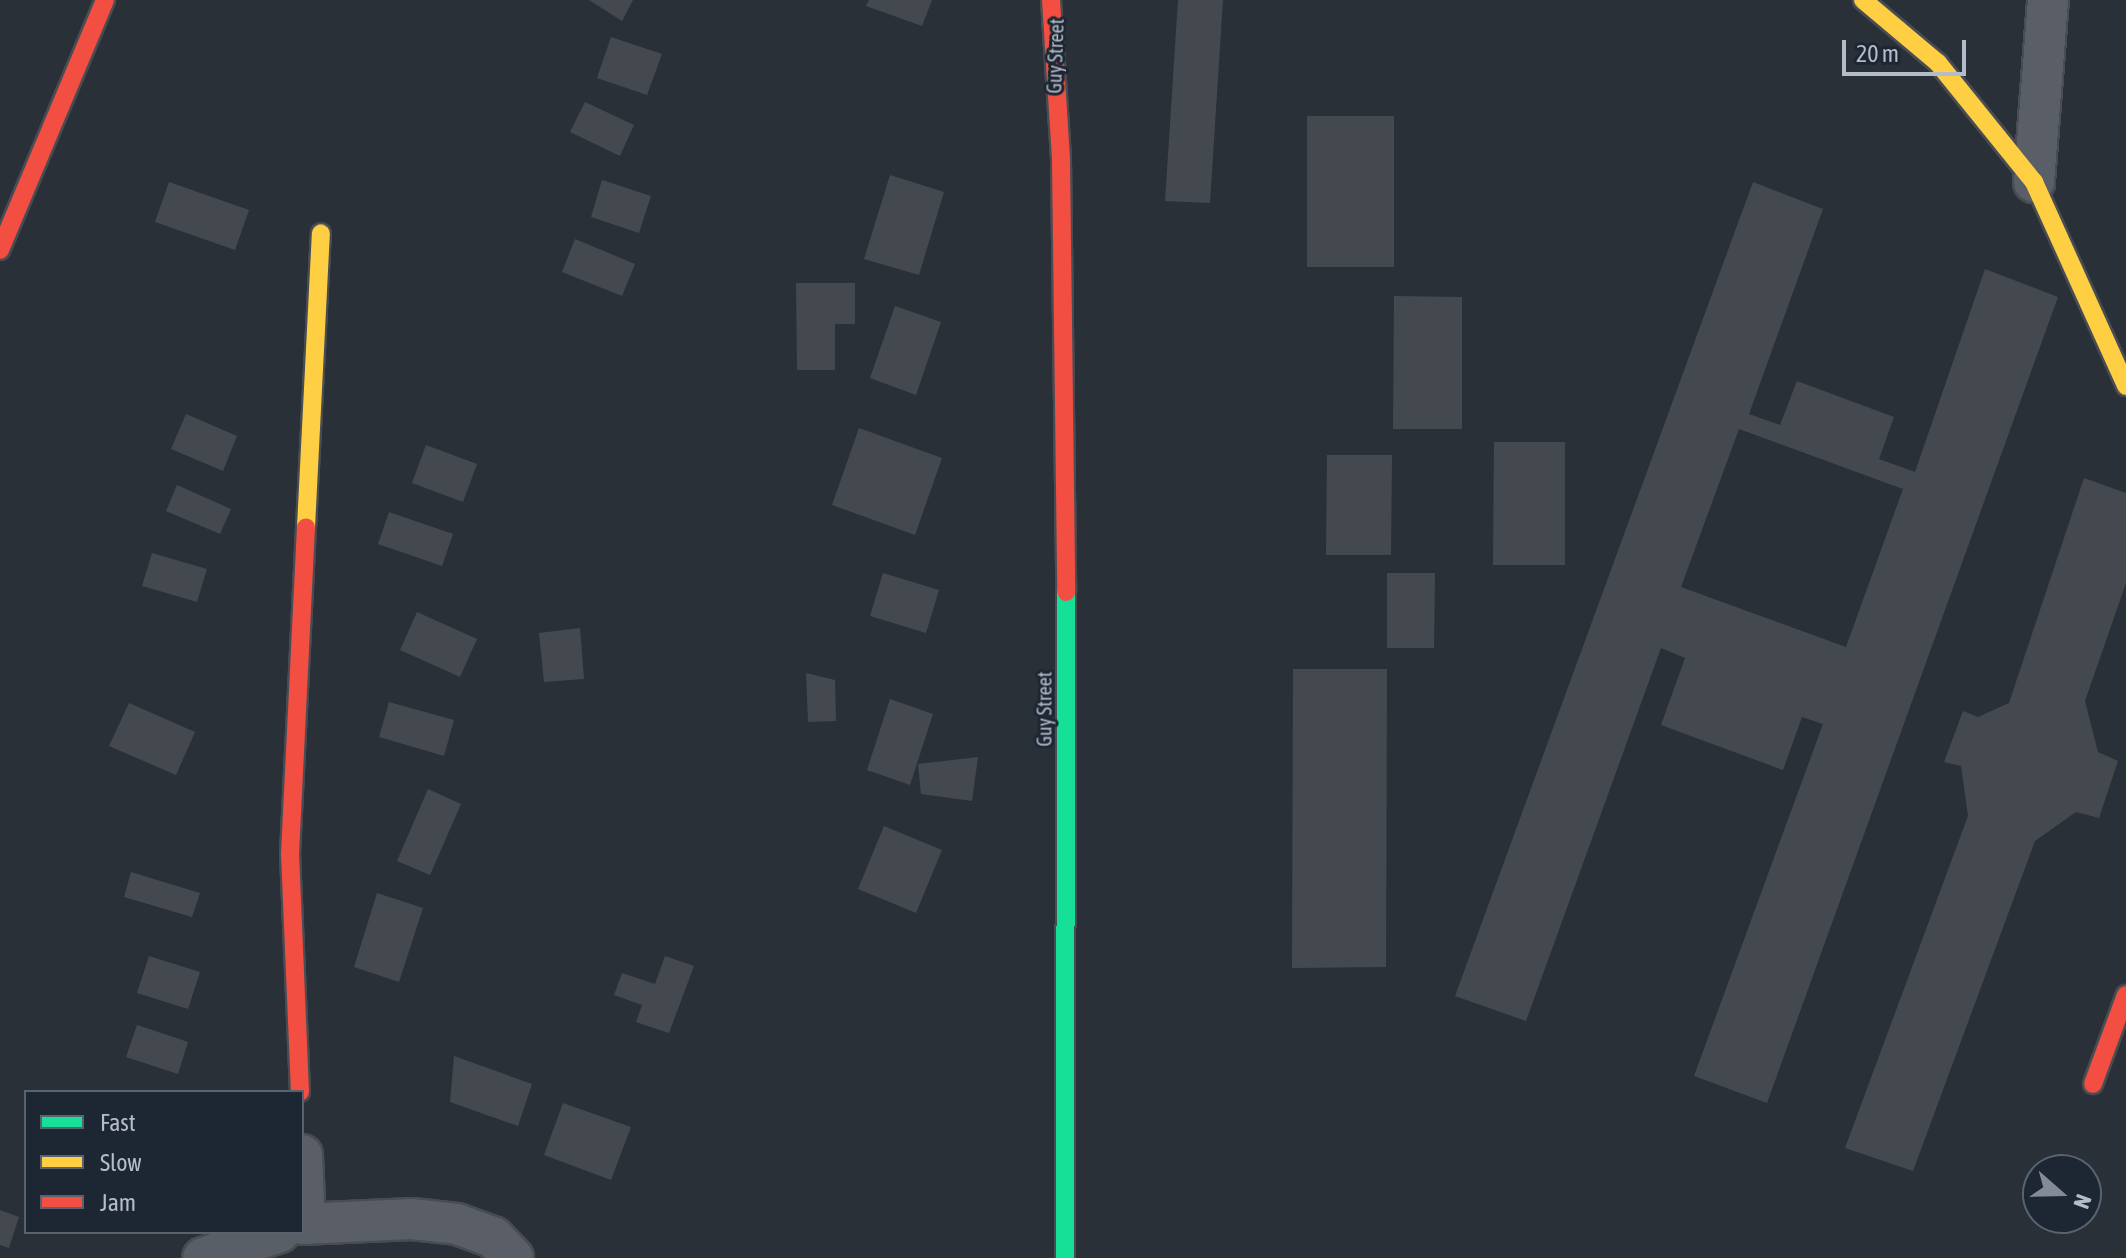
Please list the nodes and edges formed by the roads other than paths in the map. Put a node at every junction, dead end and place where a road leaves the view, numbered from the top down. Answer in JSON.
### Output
{"nodes":[{"id":1,"x":105,"y":0,"type":"edge"},
{"id":2,"x":1051,"y":0,"type":"edge"},
{"id":3,"x":1863,"y":0,"type":"edge"},
{"id":4,"x":2048,"y":0,"type":"edge"},
{"id":5,"x":1077,"y":75,"type":"dead end"},
{"id":6,"x":1061,"y":160,"type":"junction"},
{"id":7,"x":2034,"y":182,"type":"junction"},
{"id":8,"x":321,"y":233,"type":"dead end"},
{"id":9,"x":0,"y":250,"type":"edge"},
{"id":10,"x":2126,"y":386,"type":"edge"},
{"id":11,"x":2126,"y":995,"type":"edge"},
{"id":12,"x":2093,"y":1084,"type":"dead end"},
{"id":13,"x":300,"y":1090,"type":"edge"},
{"id":14,"x":304,"y":1226,"type":"edge"},
{"id":15,"x":274,"y":1234,"type":"edge"},
{"id":16,"x":203,"y":1258,"type":"edge"},
{"id":17,"x":513,"y":1258,"type":"edge"},
{"id":18,"x":1065,"y":1258,"type":"edge"}],
"edges":[{"from":1,"to":9,"type":"street"},
{"from":2,"to":6,"type":"street","name":"Guy Street"},
{"from":3,"to":7,"type":"street"},
{"from":4,"to":7,"type":"street"},
{"from":5,"to":6,"type":"street","name":"Guy Street"},
{"from":6,"to":18,"type":"street","name":"Guy Street"},
{"from":7,"to":10,"type":"street"},
{"from":8,"to":13,"type":"street"},
{"from":11,"to":12,"type":"street"},
{"from":14,"to":17,"type":"street"},
{"from":15,"to":16,"type":"street"}]}
